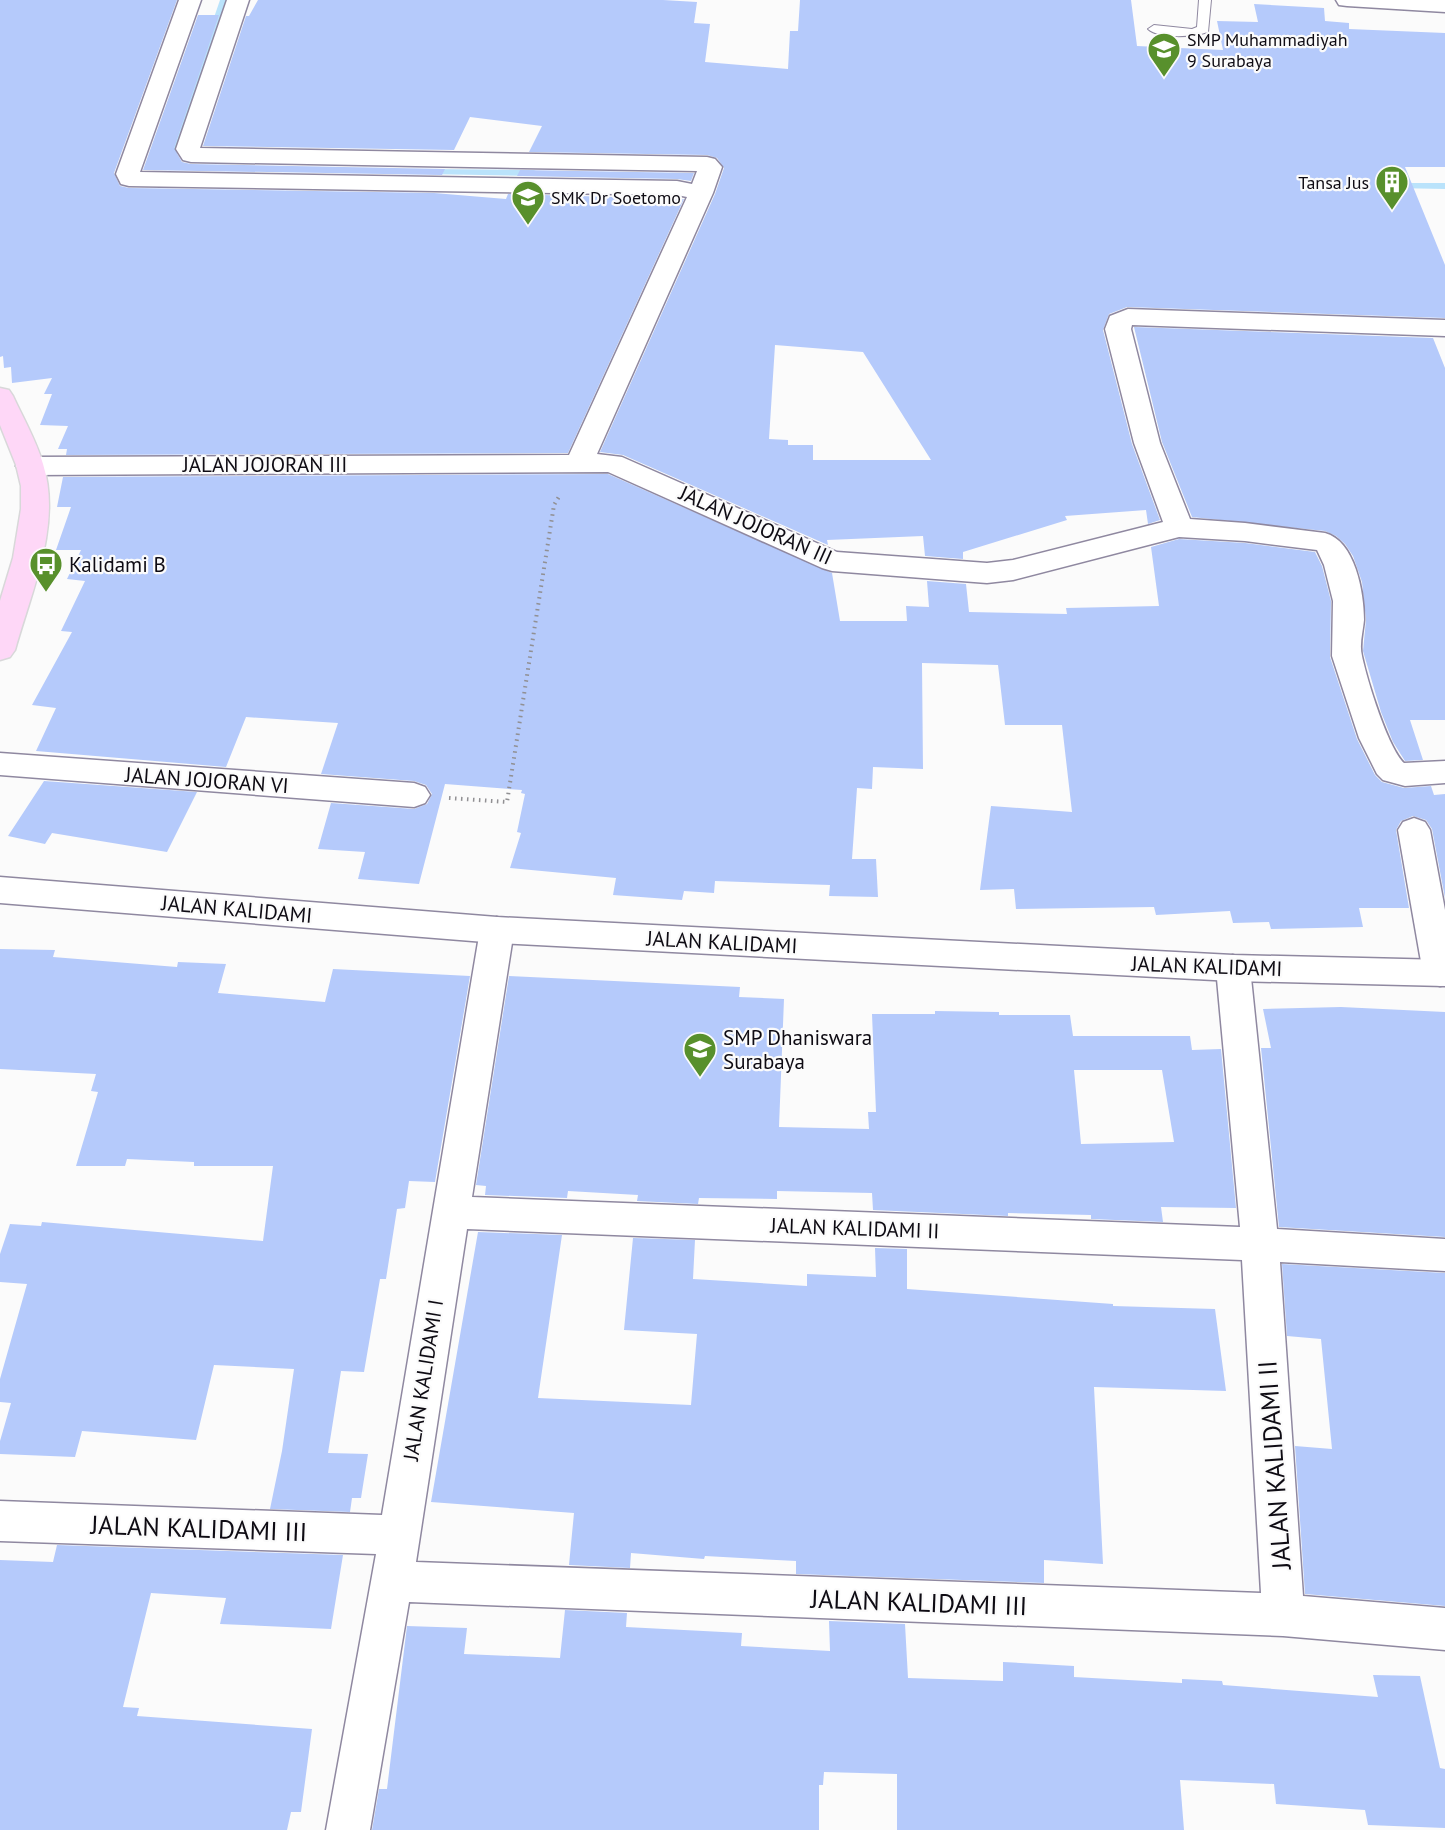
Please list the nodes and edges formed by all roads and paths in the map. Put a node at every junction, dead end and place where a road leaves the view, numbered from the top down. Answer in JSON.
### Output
{"nodes":[{"id":1,"x":190,"y":0,"type":"edge"},
{"id":2,"x":238,"y":0,"type":"edge"},
{"id":3,"x":1205,"y":0,"type":"edge"},
{"id":4,"x":1347,"y":0,"type":"edge"},
{"id":5,"x":1445,"y":6,"type":"edge"},
{"id":6,"x":1154,"y":29,"type":"dead end"},
{"id":7,"x":195,"y":168,"type":"junction"},
{"id":8,"x":1445,"y":328,"type":"edge"},
{"id":9,"x":0,"y":396,"type":"edge"},
{"id":10,"x":580,"y":461,"type":"junction"},
{"id":11,"x":30,"y":466,"type":"junction"},
{"id":12,"x":1179,"y":528,"type":"junction"},
{"id":13,"x":0,"y":650,"type":"edge"},
{"id":14,"x":0,"y":764,"type":"edge"},
{"id":15,"x":1445,"y":772,"type":"edge"},
{"id":16,"x":414,"y":795,"type":"joint"},
{"id":17,"x":1414,"y":830,"type":"dead end"},
{"id":18,"x":0,"y":891,"type":"edge"},
{"id":19,"x":497,"y":930,"type":"junction"},
{"id":20,"x":1233,"y":968,"type":"junction"},
{"id":21,"x":1443,"y":973,"type":"edge"},
{"id":22,"x":450,"y":1212,"type":"junction"},
{"id":23,"x":1260,"y":1245,"type":"junction"},
{"id":24,"x":1445,"y":1255,"type":"edge"},
{"id":25,"x":0,"y":1521,"type":"edge"},
{"id":26,"x":398,"y":1535,"type":"junction"},
{"id":27,"x":392,"y":1581,"type":"junction"},
{"id":28,"x":1283,"y":1615,"type":"junction"},
{"id":29,"x":1445,"y":1629,"type":"edge"},
{"id":30,"x":348,"y":1830,"type":"edge"}],
"edges":[{"from":1,"to":7,"type":"street"},
{"from":2,"to":7,"type":"street"},
{"from":3,"to":6,"type":"lane"},
{"from":4,"to":5,"type":"street"},
{"from":7,"to":10,"type":"street"},
{"from":8,"to":12,"type":"street"},
{"from":9,"to":11,"type":"main road"},
{"from":10,"to":11,"type":"street","name":"JALAN JOJORAN III"},
{"from":10,"to":12,"type":"street","name":"JALAN JOJORAN III"},
{"from":10,"to":16,"type":"path"},
{"from":11,"to":13,"type":"main road"},
{"from":12,"to":15,"type":"street","name":"JALAN JOJORAN III"},
{"from":14,"to":16,"type":"street","name":"JALAN JOJORAN VI"},
{"from":17,"to":21,"type":"street"},
{"from":18,"to":19,"type":"street","name":"JALAN KALIDAMI"},
{"from":19,"to":20,"type":"street","name":"JALAN KALIDAMI"},
{"from":19,"to":22,"type":"street","name":"JALAN KALIDAMI I"},
{"from":20,"to":21,"type":"street","name":"JALAN KALIDAMI"},
{"from":20,"to":23,"type":"street","name":"JALAN KALIDAMI II"},
{"from":22,"to":23,"type":"street","name":"JALAN KALIDAMI II"},
{"from":22,"to":26,"type":"street","name":"JALAN KALIDAMI I"},
{"from":23,"to":24,"type":"street","name":"JALAN KALIDAMI II"},
{"from":23,"to":28,"type":"street","name":"JALAN KALIDAMI II"},
{"from":25,"to":26,"type":"street","name":"JALAN KALIDAMI III"},
{"from":26,"to":27,"type":"street","name":"JALAN KALIDAMI I"},
{"from":27,"to":28,"type":"street","name":"JALAN KALIDAMI III"},
{"from":27,"to":30,"type":"street","name":"JALAN KALIDAMI I"},
{"from":28,"to":29,"type":"street","name":"JALAN KALIDAMI III"}]}
